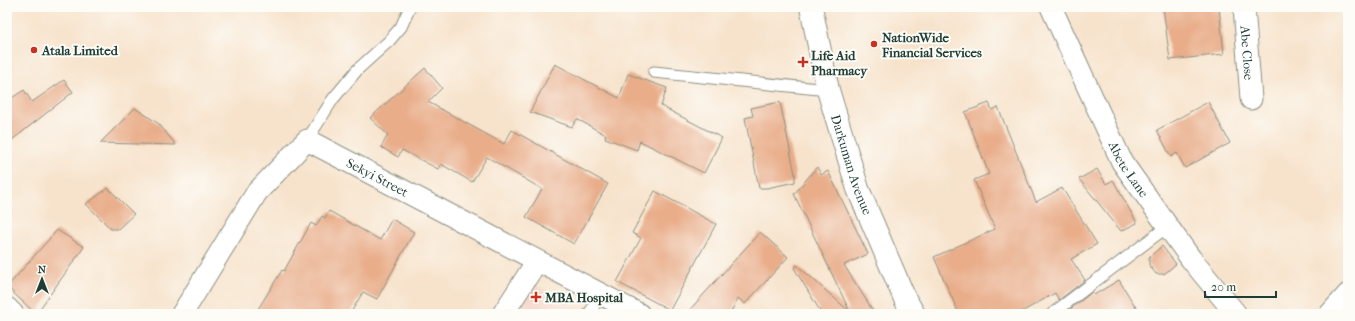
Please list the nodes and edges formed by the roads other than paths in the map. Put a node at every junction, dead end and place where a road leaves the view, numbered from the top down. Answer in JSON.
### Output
{"nodes":[{"id":1,"x":410,"y":7,"type":"edge"},
{"id":2,"x":811,"y":7,"type":"edge"},
{"id":3,"x":1051,"y":7,"type":"edge"},
{"id":4,"x":1244,"y":7,"type":"edge"},
{"id":5,"x":654,"y":72,"type":"dead end"},
{"id":6,"x":828,"y":90,"type":"junction"},
{"id":7,"x":1251,"y":99,"type":"dead end"},
{"id":8,"x":307,"y":140,"type":"junction"},
{"id":9,"x":1168,"y":226,"type":"junction"},
{"id":10,"x":537,"y":261,"type":"junction"},
{"id":11,"x":601,"y":294,"type":"junction"},
{"id":12,"x":1348,"y":294,"type":"edge"},
{"id":13,"x":7,"y":308,"type":"edge"},
{"id":14,"x":13,"y":314,"type":"edge"},
{"id":15,"x":182,"y":314,"type":"edge"},
{"id":16,"x":502,"y":314,"type":"edge"},
{"id":17,"x":589,"y":314,"type":"edge"},
{"id":18,"x":639,"y":314,"type":"edge"},
{"id":19,"x":914,"y":314,"type":"edge"},
{"id":20,"x":1052,"y":314,"type":"edge"},
{"id":21,"x":1236,"y":314,"type":"edge"},
{"id":22,"x":1330,"y":314,"type":"edge"}],
"edges":[{"from":1,"to":8,"type":"lane"},
{"from":2,"to":6,"type":"street","name":"Darkuman Avenue"},
{"from":3,"to":9,"type":"street","name":"Abete Lane"},
{"from":4,"to":7,"type":"street","name":"Abe Close"},
{"from":5,"to":6,"type":"lane"},
{"from":6,"to":19,"type":"street","name":"Darkuman Avenue"},
{"from":8,"to":10,"type":"street","name":"Sekyi Street"},
{"from":8,"to":15,"type":"street"},
{"from":9,"to":20,"type":"lane"},
{"from":9,"to":21,"type":"street","name":"Abete Lane"},
{"from":10,"to":11,"type":"street","name":"Sekyi Street"},
{"from":10,"to":16,"type":"street"},
{"from":11,"to":17,"type":"lane"},
{"from":11,"to":18,"type":"street","name":"Sekyi Street"},
{"from":12,"to":22,"type":"street"},
{"from":13,"to":14,"type":"street"}]}
